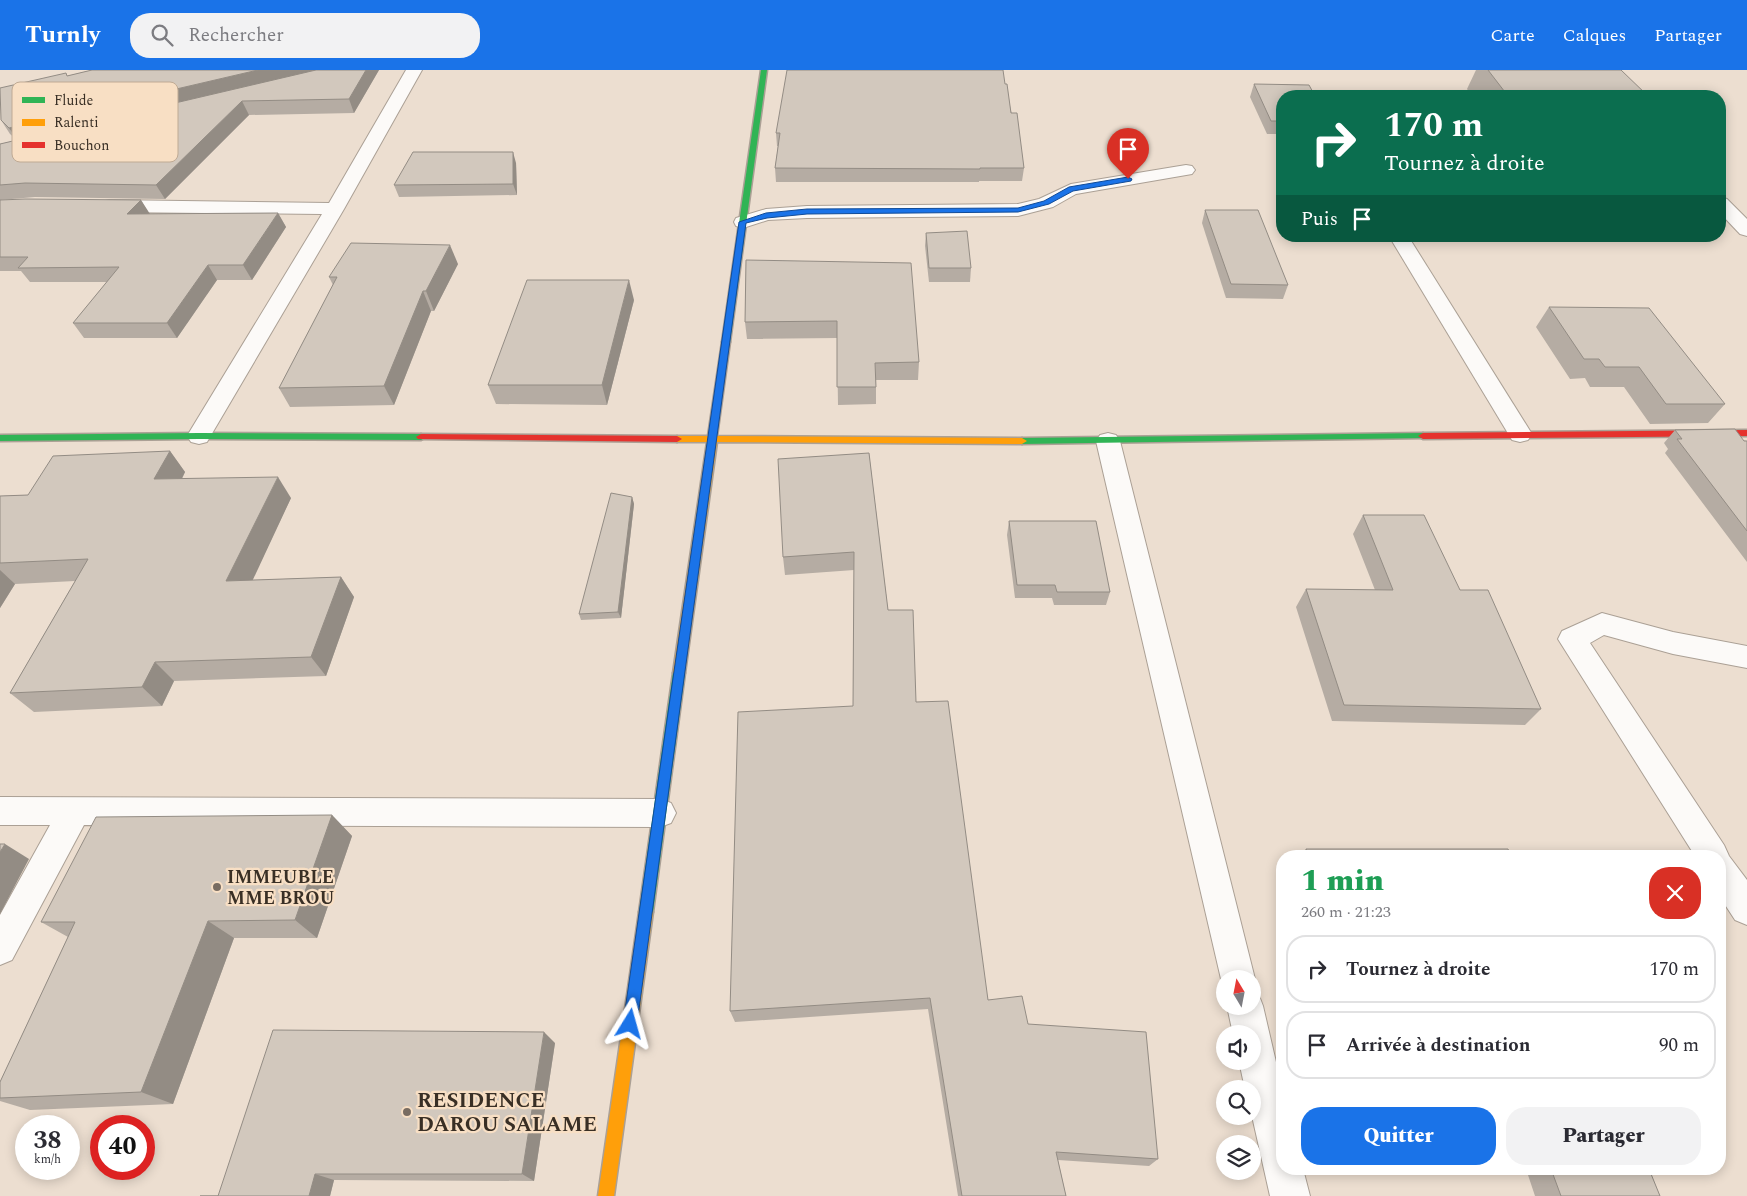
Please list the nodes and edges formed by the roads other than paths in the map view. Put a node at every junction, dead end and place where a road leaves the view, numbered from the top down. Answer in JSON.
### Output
{"nodes":[{"id":1,"x":414,"y":70,"type":"edge"},
{"id":2,"x":764,"y":70,"type":"edge"},
{"id":3,"x":1186,"y":170,"type":"dead end"},
{"id":4,"x":95,"y":206,"type":"edge"},
{"id":5,"x":335,"y":209,"type":"junction"},
{"id":6,"x":1726,"y":209,"type":"edge"},
{"id":7,"x":743,"y":222,"type":"junction"},
{"id":8,"x":1747,"y":230,"type":"edge"},
{"id":9,"x":1402,"y":242,"type":"edge"},
{"id":10,"x":1747,"y":433,"type":"edge"},
{"id":11,"x":1520,"y":434,"type":"junction"},
{"id":12,"x":199,"y":436,"type":"junction"},
{"id":13,"x":0,"y":438,"type":"edge"},
{"id":14,"x":712,"y":438,"type":"junction"},
{"id":15,"x":1108,"y":441,"type":"junction"},
{"id":16,"x":1747,"y":658,"type":"edge"},
{"id":17,"x":0,"y":811,"type":"edge"},
{"id":18,"x":75,"y":811,"type":"junction"},
{"id":19,"x":660,"y":812,"type":"junction"},
{"id":20,"x":1708,"y":850,"type":"edge"},
{"id":21,"x":1726,"y":877,"type":"edge"},
{"id":22,"x":1747,"y":909,"type":"edge"},
{"id":23,"x":0,"y":948,"type":"edge"},
{"id":24,"x":1236,"y":970,"type":"edge"},
{"id":25,"x":1260,"y":1070,"type":"edge"},
{"id":26,"x":1276,"y":1138,"type":"edge"},
{"id":27,"x":1285,"y":1175,"type":"edge"},
{"id":28,"x":606,"y":1196,"type":"edge"},
{"id":29,"x":1290,"y":1196,"type":"edge"}],
"edges":[{"from":1,"to":5,"type":"street"},
{"from":2,"to":7,"type":"street"},
{"from":3,"to":7,"type":"street"},
{"from":4,"to":5,"type":"street"},
{"from":5,"to":12,"type":"street"},
{"from":6,"to":8,"type":"street"},
{"from":7,"to":14,"type":"street"},
{"from":9,"to":11,"type":"street"},
{"from":10,"to":11,"type":"street"},
{"from":11,"to":15,"type":"street"},
{"from":12,"to":13,"type":"street"},
{"from":12,"to":14,"type":"street"},
{"from":14,"to":15,"type":"street"},
{"from":14,"to":19,"type":"street"},
{"from":15,"to":24,"type":"street"},
{"from":16,"to":20,"type":"street"},
{"from":17,"to":18,"type":"street"},
{"from":18,"to":19,"type":"street"},
{"from":18,"to":23,"type":"street"},
{"from":19,"to":28,"type":"street"},
{"from":21,"to":22,"type":"street"},
{"from":25,"to":26,"type":"street"},
{"from":27,"to":29,"type":"street"}]}
